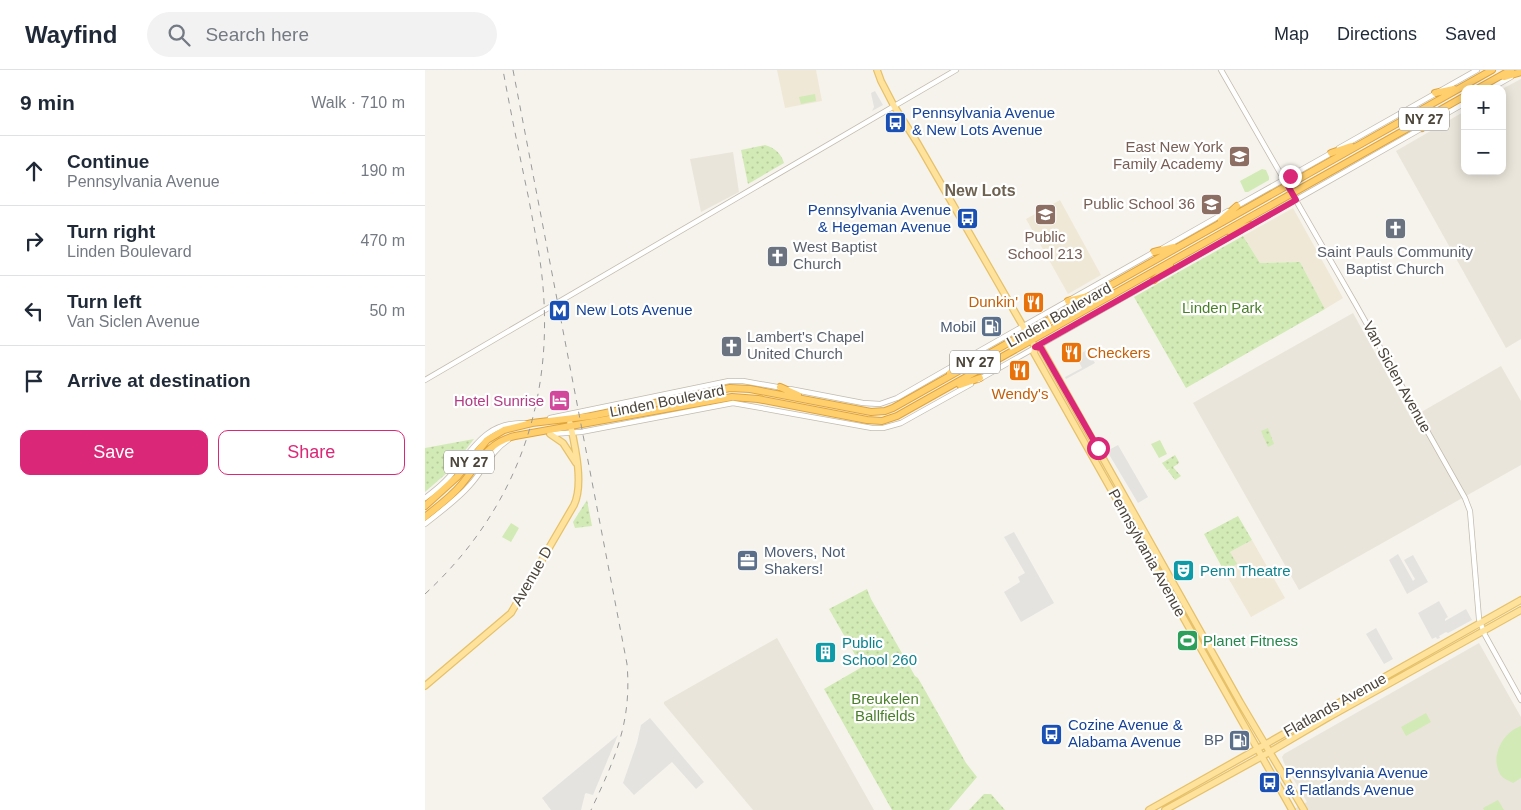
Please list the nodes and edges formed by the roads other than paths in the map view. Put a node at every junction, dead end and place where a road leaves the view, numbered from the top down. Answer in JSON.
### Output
{"nodes":[{"id":1,"x":877,"y":70,"type":"edge"},
{"id":2,"x":956,"y":70,"type":"edge"},
{"id":3,"x":1221,"y":70,"type":"edge"},
{"id":4,"x":1477,"y":70,"type":"edge"},
{"id":5,"x":1492,"y":70,"type":"edge"},
{"id":6,"x":1511,"y":70,"type":"edge"},
{"id":7,"x":1521,"y":72,"type":"edge"},
{"id":8,"x":1491,"y":81,"type":"junction"},
{"id":9,"x":1467,"y":85,"type":"edge"},
{"id":10,"x":1484,"y":85,"type":"edge"},
{"id":11,"x":1497,"y":85,"type":"edge"},
{"id":12,"x":1461,"y":87,"type":"edge"},
{"id":13,"x":1461,"y":88,"type":"edge"},
{"id":14,"x":1435,"y":94,"type":"junction"},
{"id":15,"x":1461,"y":98,"type":"edge"},
{"id":16,"x":1461,"y":105,"type":"edge"},
{"id":17,"x":894,"y":106,"type":"junction"},
{"id":18,"x":1445,"y":107,"type":"junction"},
{"id":19,"x":1422,"y":128,"type":"junction"},
{"id":20,"x":1364,"y":142,"type":"junction"},
{"id":21,"x":1331,"y":153,"type":"junction"},
{"id":22,"x":1286,"y":182,"type":"junction"},
{"id":23,"x":1292,"y":193,"type":"junction"},
{"id":24,"x":1296,"y":200,"type":"junction"},
{"id":25,"x":1237,"y":206,"type":"junction"},
{"id":26,"x":1250,"y":226,"type":"junction"},
{"id":27,"x":1213,"y":228,"type":"junction"},
{"id":28,"x":1214,"y":238,"type":"junction"},
{"id":29,"x":1185,"y":244,"type":"junction"},
{"id":30,"x":1154,"y":252,"type":"junction"},
{"id":31,"x":1177,"y":258,"type":"junction"},
{"id":32,"x":1154,"y":280,"type":"junction"},
{"id":33,"x":1096,"y":294,"type":"junction"},
{"id":34,"x":1068,"y":301,"type":"junction"},
{"id":35,"x":1022,"y":326,"type":"junction"},
{"id":36,"x":1026,"y":333,"type":"junction"},
{"id":37,"x":1033,"y":344,"type":"junction"},
{"id":38,"x":968,"y":358,"type":"junction"},
{"id":39,"x":980,"y":378,"type":"junction"},
{"id":40,"x":425,"y":380,"type":"edge"},
{"id":41,"x":941,"y":382,"type":"junction"},
{"id":42,"x":780,"y":388,"type":"junction"},
{"id":43,"x":947,"y":389,"type":"junction"},
{"id":44,"x":810,"y":400,"type":"junction"},
{"id":45,"x":531,"y":423,"type":"junction"},
{"id":46,"x":571,"y":426,"type":"junction"},
{"id":47,"x":536,"y":432,"type":"junction"},
{"id":48,"x":550,"y":434,"type":"junction"},
{"id":49,"x":515,"y":436,"type":"junction"},
{"id":50,"x":577,"y":463,"type":"junction"},
{"id":51,"x":425,"y":498,"type":"edge"},
{"id":52,"x":425,"y":506,"type":"edge"},
{"id":53,"x":425,"y":517,"type":"edge"},
{"id":54,"x":425,"y":524,"type":"edge"},
{"id":55,"x":1521,"y":600,"type":"edge"},
{"id":56,"x":1521,"y":610,"type":"edge"},
{"id":57,"x":1481,"y":623,"type":"junction"},
{"id":58,"x":1483,"y":631,"type":"junction"},
{"id":59,"x":425,"y":686,"type":"edge"},
{"id":60,"x":1521,"y":700,"type":"edge"},
{"id":61,"x":1265,"y":744,"type":"junction"},
{"id":62,"x":1257,"y":749,"type":"junction"},
{"id":63,"x":1271,"y":752,"type":"junction"},
{"id":64,"x":1261,"y":757,"type":"junction"},
{"id":65,"x":1149,"y":810,"type":"edge"},
{"id":66,"x":1165,"y":810,"type":"edge"},
{"id":67,"x":1291,"y":810,"type":"edge"},
{"id":68,"x":1304,"y":810,"type":"edge"}],
"edges":[{"from":1,"to":17,"type":"main road","name":"Pennsylvania Avenue"},
{"from":2,"to":17,"type":"street"},
{"from":3,"to":22,"type":"street","name":"Van Siclen Avenue"},
{"from":4,"to":14,"type":"street","name":"Linden Boulevard"},
{"from":5,"to":9,"type":"highway","name":"Linden Boulevard","number":"NY 27"},
{"from":6,"to":8,"type":"highway"},
{"from":7,"to":8,"type":"highway"},
{"from":7,"to":11,"type":"street"},
{"from":8,"to":10,"type":"highway"},
{"from":12,"to":14,"type":"highway"},
{"from":13,"to":20,"type":"highway","name":"Linden Boulevard","number":"NY 27"},
{"from":14,"to":21,"type":"street","name":"Linden Boulevard"},
{"from":15,"to":18,"type":"highway","name":"Linden Boulevard","number":"NY 27"},
{"from":16,"to":19,"type":"street","name":"Linden Boulevard"},
{"from":17,"to":35,"type":"main road","name":"Pennsylvania Avenue"},
{"from":17,"to":40,"type":"street"},
{"from":18,"to":19,"type":"highway"},
{"from":18,"to":23,"type":"highway","name":"Linden Boulevard","number":"NY 27"},
{"from":19,"to":24,"type":"street","name":"Linden Boulevard"},
{"from":20,"to":21,"type":"highway"},
{"from":20,"to":22,"type":"highway","name":"Linden Boulevard","number":"NY 27"},
{"from":21,"to":22,"type":"street","name":"Linden Boulevard"},
{"from":22,"to":23,"type":"street","name":"Van Siclen Avenue"},
{"from":22,"to":25,"type":"street","name":"Linden Boulevard"},
{"from":22,"to":27,"type":"highway","name":"Linden Boulevard","number":"NY 27"},
{"from":23,"to":24,"type":"street","name":"Van Siclen Avenue"},
{"from":23,"to":28,"type":"highway","name":"Linden Boulevard","number":"NY 27"},
{"from":24,"to":26,"type":"street","name":"Linden Boulevard"},
{"from":24,"to":57,"type":"street","name":"Van Siclen Avenue"},
{"from":25,"to":27,"type":"highway"},
{"from":25,"to":30,"type":"street","name":"Linden Boulevard"},
{"from":26,"to":28,"type":"highway"},
{"from":26,"to":32,"type":"street","name":"Linden Boulevard"},
{"from":27,"to":29,"type":"highway","name":"Linden Boulevard","number":"NY 27"},
{"from":28,"to":31,"type":"highway","name":"Linden Boulevard","number":"NY 27"},
{"from":29,"to":30,"type":"highway"},
{"from":29,"to":33,"type":"highway","name":"Linden Boulevard","number":"NY 27"},
{"from":30,"to":34,"type":"street","name":"Linden Boulevard"},
{"from":31,"to":32,"type":"highway"},
{"from":31,"to":37,"type":"highway","name":"Linden Boulevard","number":"NY 27"},
{"from":32,"to":37,"type":"street","name":"Linden Boulevard"},
{"from":33,"to":34,"type":"highway"},
{"from":33,"to":36,"type":"highway","name":"Linden Boulevard","number":"NY 27"},
{"from":34,"to":35,"type":"street","name":"Linden Boulevard"},
{"from":35,"to":36,"type":"main road","name":"Pennsylvania Avenue"},
{"from":35,"to":38,"type":"street","name":"Linden Boulevard"},
{"from":36,"to":37,"type":"main road","name":"Pennsylvania Avenue"},
{"from":36,"to":41,"type":"highway","name":"Linden Boulevard","number":"NY 27"},
{"from":37,"to":39,"type":"street","name":"Linden Boulevard"},
{"from":37,"to":43,"type":"highway","name":"Linden Boulevard","number":"NY 27"},
{"from":37,"to":61,"type":"main road","name":"Pennsylvania Avenue"},
{"from":37,"to":62,"type":"main road","name":"Pennsylvania Avenue"},
{"from":38,"to":41,"type":"highway"},
{"from":38,"to":42,"type":"street","name":"Linden Boulevard"},
{"from":39,"to":43,"type":"highway"},
{"from":39,"to":46,"type":"street","name":"Linden Boulevard"},
{"from":41,"to":44,"type":"highway","name":"Linden Boulevard","number":"NY 27"},
{"from":42,"to":44,"type":"highway"},
{"from":42,"to":45,"type":"street","name":"Linden Boulevard"},
{"from":43,"to":46,"type":"highway","name":"Linden Boulevard","number":"NY 27"},
{"from":44,"to":46,"type":"highway","name":"Linden Boulevard","number":"NY 27"},
{"from":45,"to":46,"type":"highway","name":"Linden Boulevard","number":"NY 27"},
{"from":45,"to":51,"type":"street","name":"Linden Boulevard"},
{"from":45,"to":52,"type":"highway","name":"Linden Boulevard","number":"NY 27"},
{"from":46,"to":47,"type":"highway","name":"Linden Boulevard","number":"NY 27"},
{"from":46,"to":48,"type":"street","name":"Linden Boulevard"},
{"from":46,"to":50,"type":"main road","name":"Avenue D"},
{"from":47,"to":48,"type":"street","name":"Linden Boulevard"},
{"from":47,"to":49,"type":"highway","name":"Linden Boulevard","number":"NY 27"},
{"from":48,"to":50,"type":"main road"},
{"from":49,"to":53,"type":"highway","name":"Linden Boulevard","number":"NY 27"},
{"from":49,"to":54,"type":"street","name":"Linden Boulevard"},
{"from":50,"to":59,"type":"main road","name":"Avenue D"},
{"from":55,"to":57,"type":"main road","name":"Flatlands Avenue"},
{"from":56,"to":58,"type":"main road","name":"Flatlands Avenue"},
{"from":57,"to":58,"type":"street","name":"Van Siclen Avenue"},
{"from":57,"to":61,"type":"main road","name":"Flatlands Avenue"},
{"from":58,"to":60,"type":"street","name":"Van Siclen Avenue"},
{"from":58,"to":63,"type":"main road","name":"Flatlands Avenue"},
{"from":61,"to":62,"type":"main road","name":"Flatlands Avenue"},
{"from":61,"to":63,"type":"main road","name":"Pennsylvania Avenue"},
{"from":62,"to":64,"type":"main road","name":"Pennsylvania Avenue"},
{"from":62,"to":65,"type":"main road","name":"Flatlands Avenue"},
{"from":63,"to":64,"type":"main road","name":"Flatlands Avenue"},
{"from":63,"to":68,"type":"main road","name":"Pennsylvania Avenue"},
{"from":64,"to":66,"type":"main road","name":"Flatlands Avenue"},
{"from":64,"to":67,"type":"main road","name":"Pennsylvania Avenue"}]}
